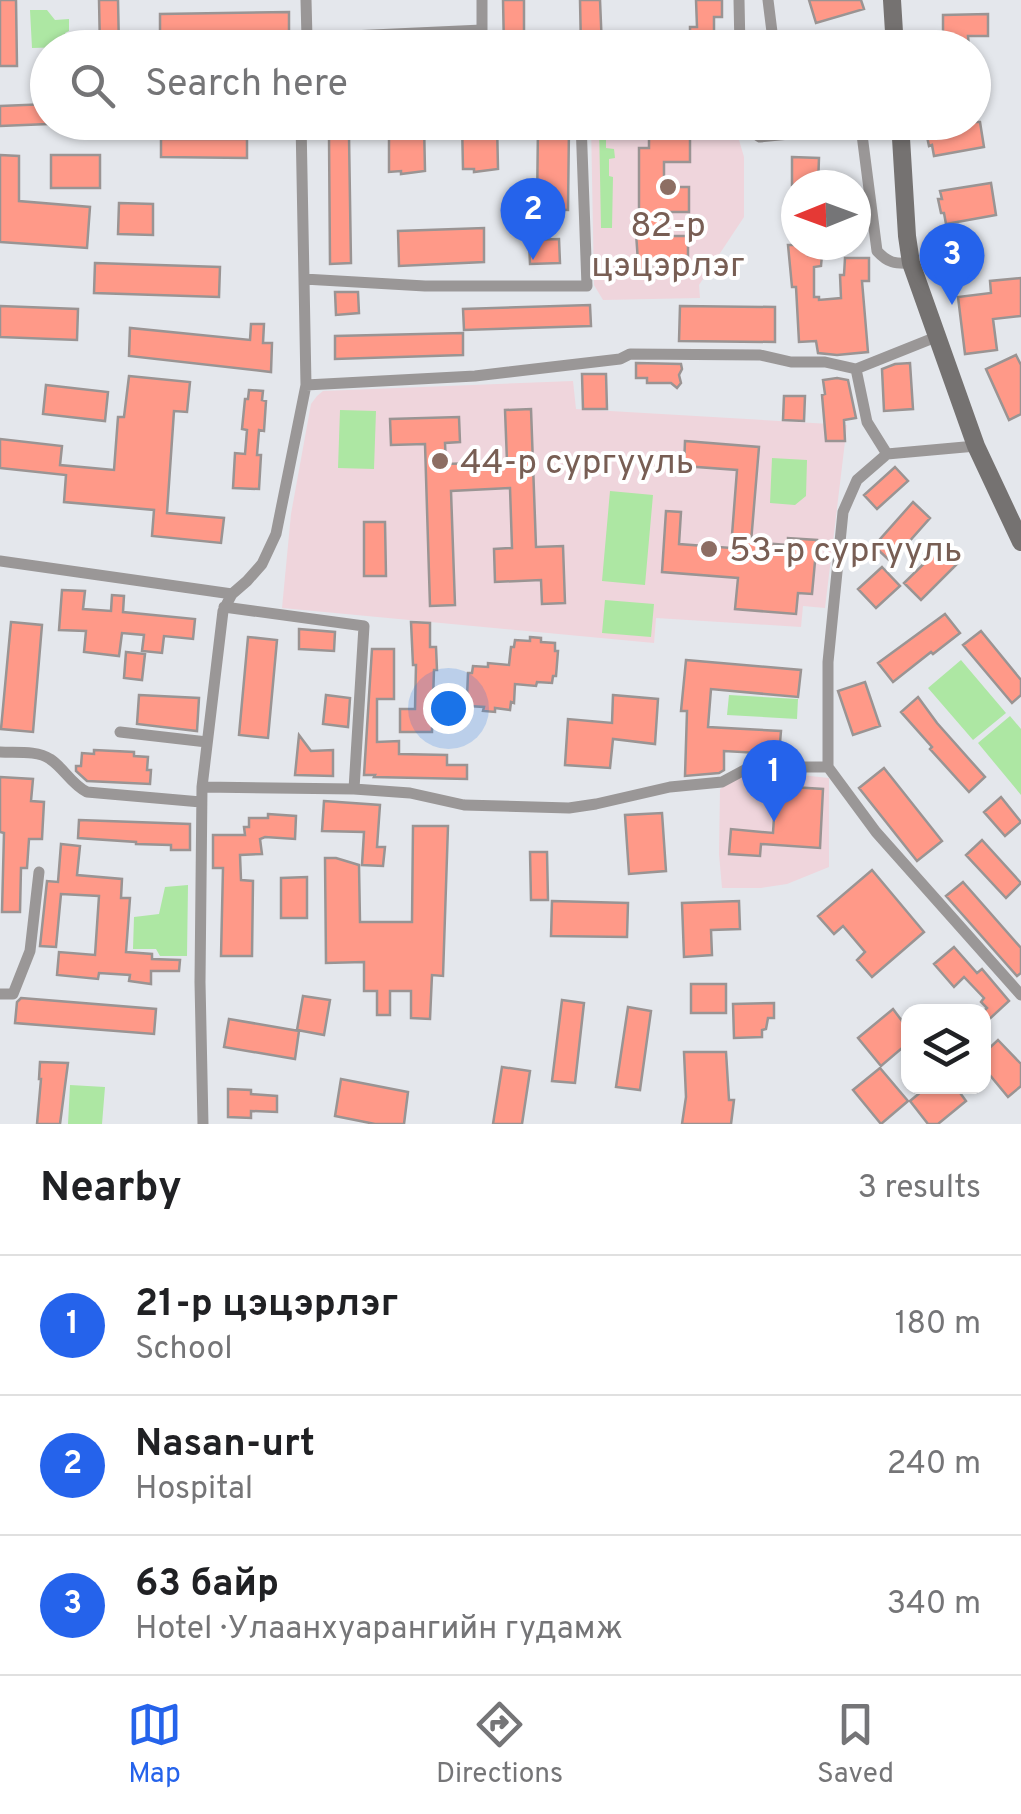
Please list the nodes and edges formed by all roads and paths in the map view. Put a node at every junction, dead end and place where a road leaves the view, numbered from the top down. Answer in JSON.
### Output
{"nodes":[{"id":1,"x":306,"y":0,"type":"edge"},
{"id":2,"x":482,"y":0,"type":"edge"},
{"id":3,"x":739,"y":0,"type":"edge"},
{"id":4,"x":768,"y":0,"type":"edge"},
{"id":5,"x":892,"y":0,"type":"edge"},
{"id":6,"x":305,"y":30,"type":"edge"},
{"id":7,"x":482,"y":30,"type":"edge"},
{"id":8,"x":740,"y":30,"type":"edge"},
{"id":9,"x":772,"y":30,"type":"edge"},
{"id":10,"x":894,"y":30,"type":"edge"},
{"id":11,"x":301,"y":140,"type":"edge"},
{"id":12,"x":583,"y":140,"type":"edge"},
{"id":13,"x":863,"y":140,"type":"edge"},
{"id":14,"x":901,"y":140,"type":"edge"},
{"id":15,"x":911,"y":264,"type":"junction"},
{"id":16,"x":304,"y":279,"type":"junction"},
{"id":17,"x":936,"y":337,"type":"junction"},
{"id":18,"x":856,"y":369,"type":"junction"},
{"id":19,"x":306,"y":385,"type":"junction"},
{"id":20,"x":976,"y":446,"type":"junction"},
{"id":21,"x":887,"y":454,"type":"junction"},
{"id":22,"x":1019,"y":536,"type":"edge"},
{"id":23,"x":0,"y":561,"type":"edge"},
{"id":24,"x":232,"y":594,"type":"junction"},
{"id":25,"x":224,"y":608,"type":"junction"},
{"id":26,"x":120,"y":732,"type":"dead end"},
{"id":27,"x":207,"y":742,"type":"junction"},
{"id":28,"x":0,"y":752,"type":"edge"},
{"id":29,"x":828,"y":767,"type":"junction"},
{"id":30,"x":202,"y":787,"type":"junction"},
{"id":31,"x":354,"y":789,"type":"junction"},
{"id":32,"x":202,"y":802,"type":"junction"},
{"id":33,"x":38,"y":872,"type":"dead end"},
{"id":34,"x":0,"y":994,"type":"edge"},
{"id":35,"x":1021,"y":995,"type":"edge"},
{"id":36,"x":203,"y":1124,"type":"edge"}],
"edges":[{"from":1,"to":6,"type":"street"},
{"from":2,"to":7,"type":"street"},
{"from":3,"to":8,"type":"street"},
{"from":4,"to":9,"type":"street"},
{"from":5,"to":10,"type":"main road"},
{"from":11,"to":16,"type":"street"},
{"from":12,"to":16,"type":"street"},
{"from":13,"to":15,"type":"street"},
{"from":14,"to":15,"type":"main road"},
{"from":15,"to":17,"type":"main road"},
{"from":16,"to":19,"type":"street"},
{"from":17,"to":18,"type":"street"},
{"from":17,"to":20,"type":"main road"},
{"from":18,"to":19,"type":"street"},
{"from":18,"to":21,"type":"street"},
{"from":19,"to":24,"type":"street"},
{"from":20,"to":21,"type":"street"},
{"from":20,"to":22,"type":"main road"},
{"from":21,"to":29,"type":"street"},
{"from":23,"to":24,"type":"street"},
{"from":24,"to":25,"type":"street"},
{"from":25,"to":27,"type":"street"},
{"from":25,"to":31,"type":"street"},
{"from":26,"to":27,"type":"street"},
{"from":27,"to":30,"type":"street"},
{"from":28,"to":32,"type":"street"},
{"from":29,"to":31,"type":"street"},
{"from":29,"to":35,"type":"street"},
{"from":30,"to":31,"type":"street"},
{"from":30,"to":32,"type":"street"},
{"from":32,"to":36,"type":"street"},
{"from":33,"to":34,"type":"street"}]}
